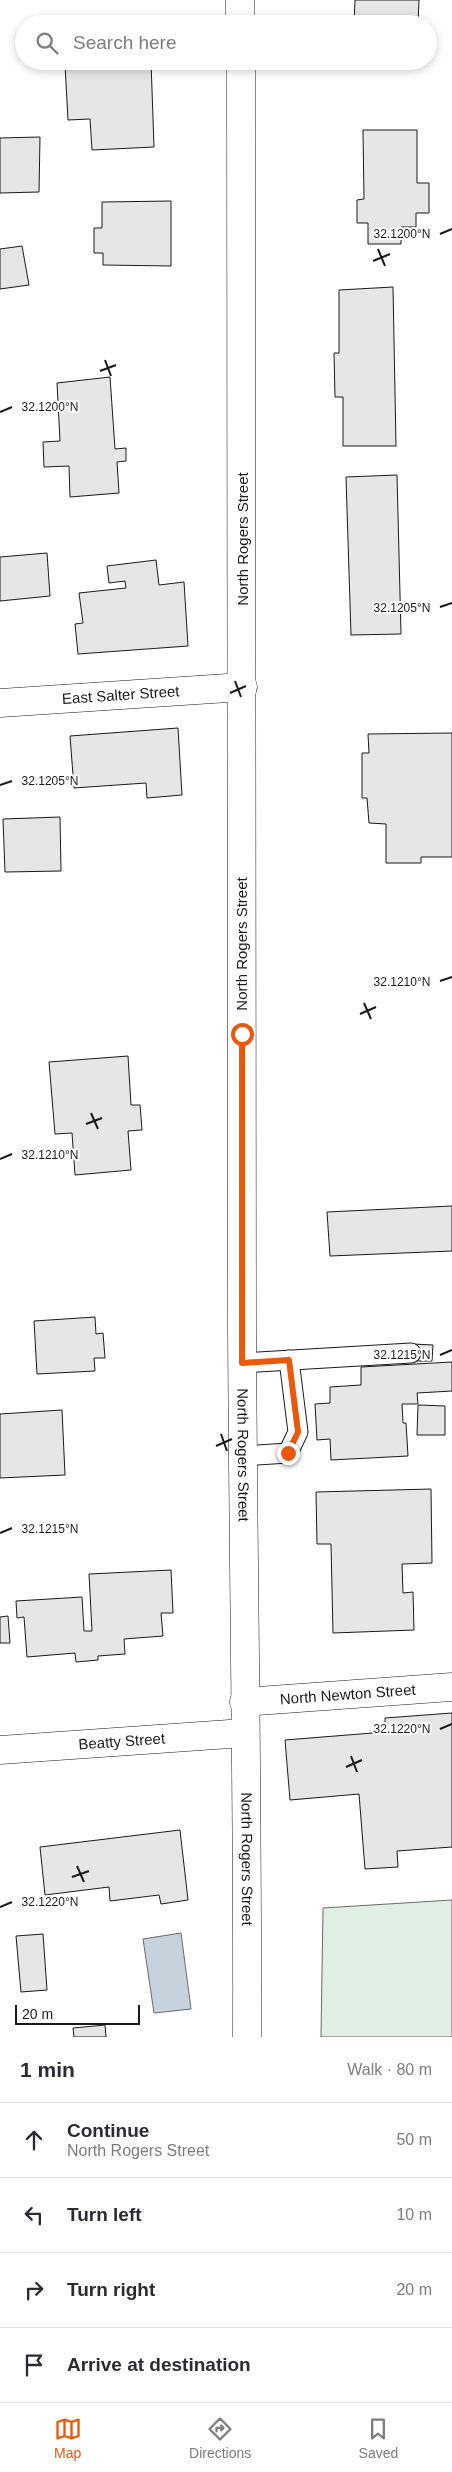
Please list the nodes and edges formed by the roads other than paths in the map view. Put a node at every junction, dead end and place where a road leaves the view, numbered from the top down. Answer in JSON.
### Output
{"nodes":[{"id":1,"x":240,"y":0,"type":"edge"},
{"id":2,"x":240,"y":15,"type":"edge"},
{"id":3,"x":240,"y":70,"type":"edge"},
{"id":4,"x":242,"y":687,"type":"junction"},
{"id":5,"x":0,"y":704,"type":"edge"},
{"id":6,"x":410,"y":1353,"type":"dead end"},
{"id":7,"x":289,"y":1360,"type":"junction"},
{"id":8,"x":242,"y":1363,"type":"junction"},
{"id":9,"x":243,"y":1456,"type":"junction"},
{"id":10,"x":452,"y":1687,"type":"edge"},
{"id":11,"x":244,"y":1702,"type":"junction"},
{"id":12,"x":244,"y":1733,"type":"junction"},
{"id":13,"x":0,"y":1750,"type":"edge"},
{"id":14,"x":247,"y":2037,"type":"edge"}],
"edges":[{"from":1,"to":2,"type":"street"},
{"from":3,"to":4,"type":"street","name":"North Rogers Street"},
{"from":4,"to":5,"type":"street","name":"East Salter Street"},
{"from":4,"to":8,"type":"street","name":"North Rogers Street"},
{"from":6,"to":7,"type":"lane"},
{"from":7,"to":8,"type":"lane"},
{"from":7,"to":9,"type":"lane"},
{"from":8,"to":9,"type":"street","name":"North Rogers Street"},
{"from":9,"to":11,"type":"street","name":"North Rogers Street"},
{"from":10,"to":11,"type":"street","name":"North Newton Street"},
{"from":11,"to":12,"type":"street","name":"North Rogers Street"},
{"from":12,"to":13,"type":"street","name":"Beatty Street"},
{"from":12,"to":14,"type":"street","name":"North Rogers Street"}]}
